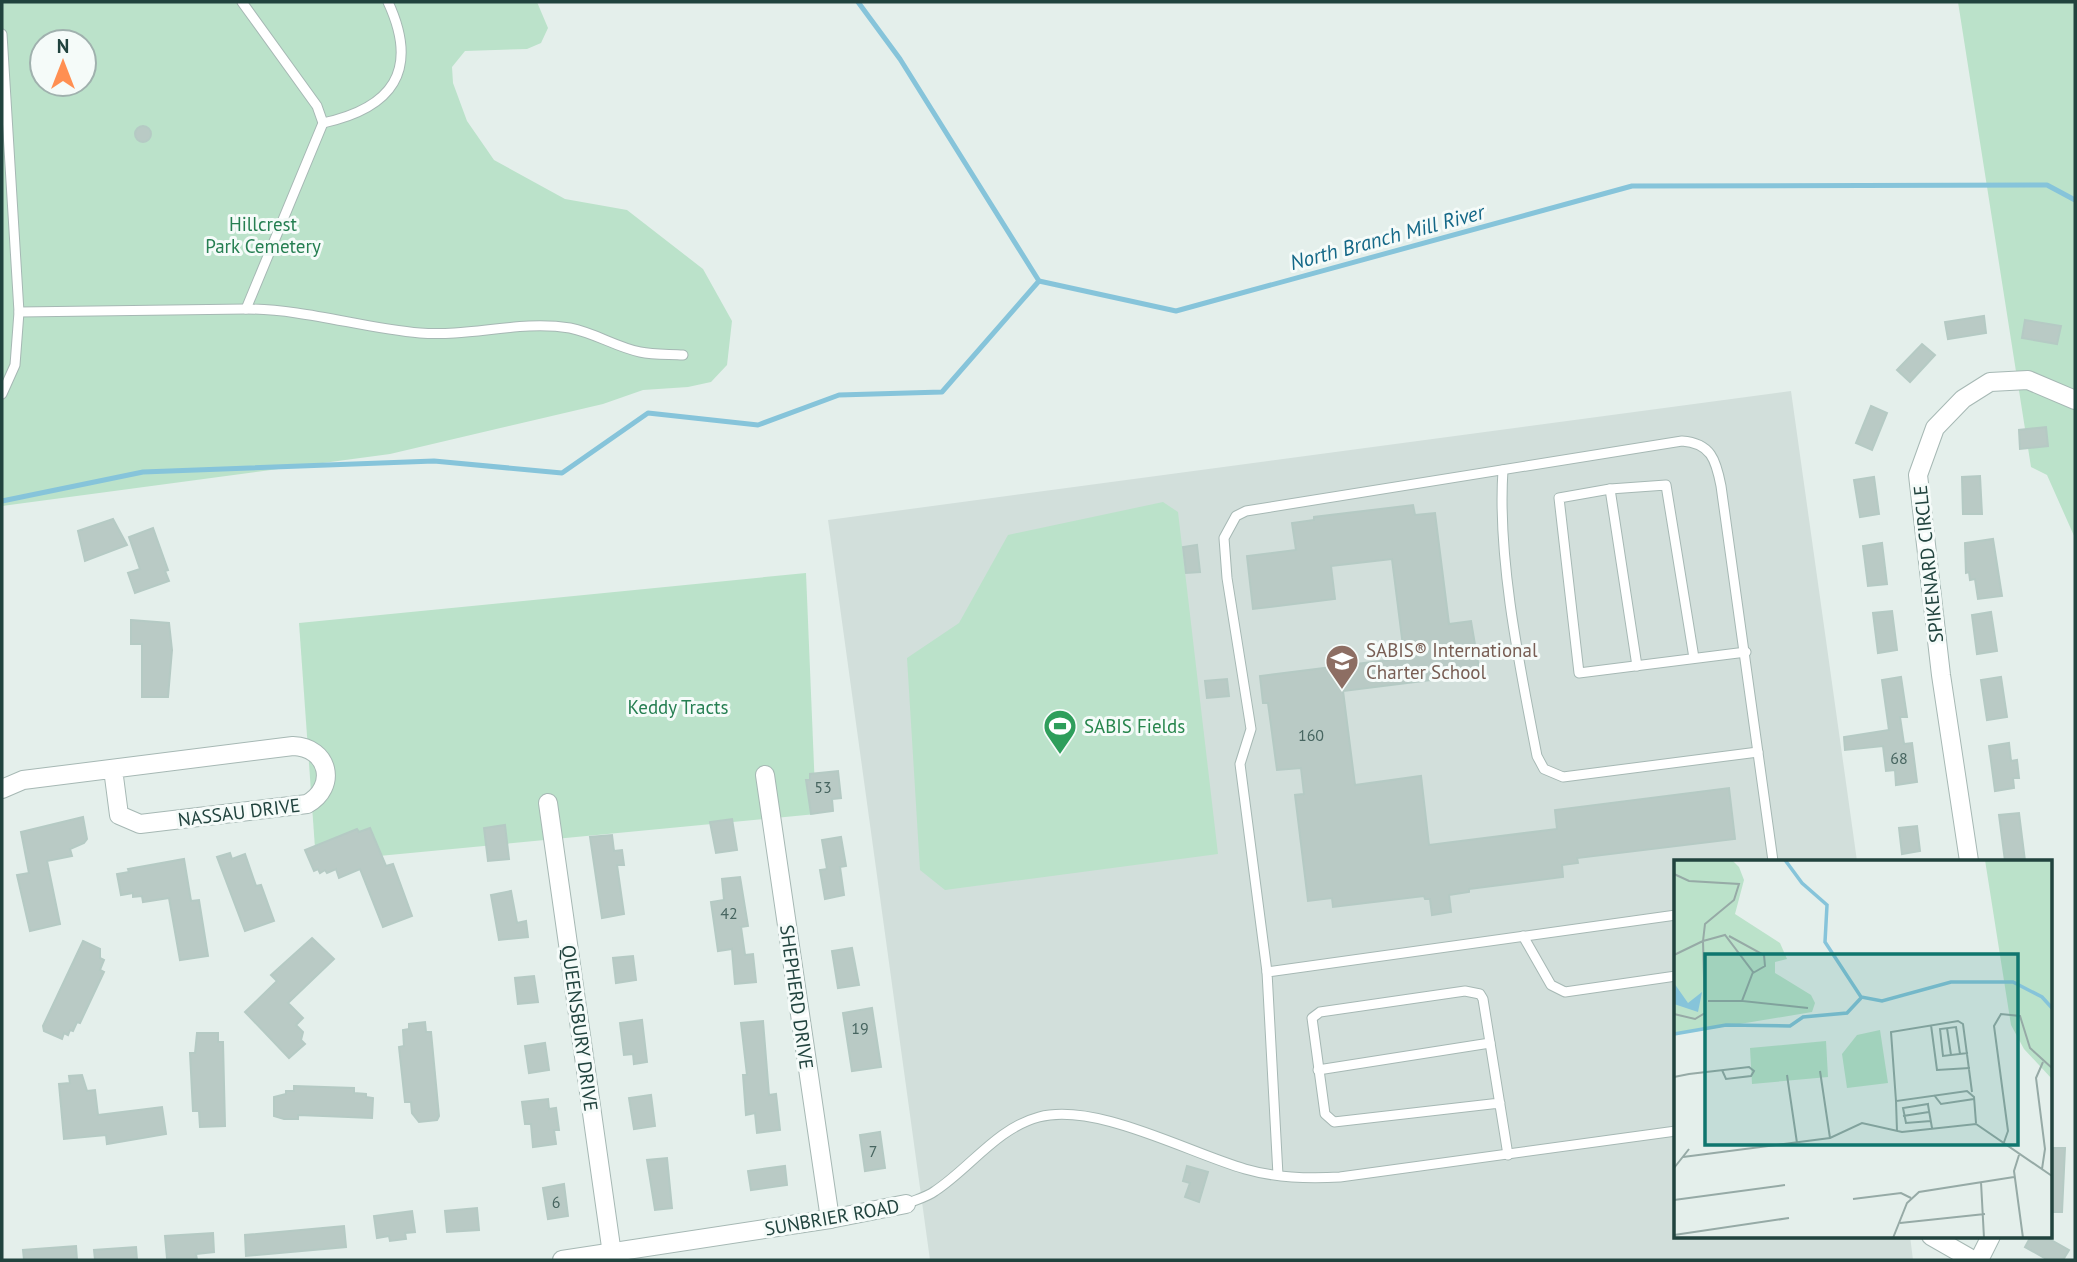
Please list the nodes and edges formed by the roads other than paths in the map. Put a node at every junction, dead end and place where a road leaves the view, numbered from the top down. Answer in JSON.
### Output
{"nodes":[{"id":1,"x":242,"y":2,"type":"edge"},
{"id":2,"x":388,"y":2,"type":"edge"},
{"id":3,"x":2,"y":34,"type":"edge"},
{"id":4,"x":323,"y":123,"type":"junction"},
{"id":5,"x":246,"y":309,"type":"junction"},
{"id":6,"x":19,"y":312,"type":"junction"},
{"id":7,"x":683,"y":355,"type":"dead end"},
{"id":8,"x":2,"y":394,"type":"edge"},
{"id":9,"x":2075,"y":400,"type":"edge"},
{"id":10,"x":1503,"y":470,"type":"junction"},
{"id":11,"x":1610,"y":489,"type":"junction"},
{"id":12,"x":1746,"y":652,"type":"junction"},
{"id":13,"x":1694,"y":658,"type":"junction"},
{"id":14,"x":1637,"y":666,"type":"junction"},
{"id":15,"x":1758,"y":752,"type":"junction"},
{"id":16,"x":113,"y":769,"type":"junction"},
{"id":17,"x":765,"y":775,"type":"dead end"},
{"id":18,"x":2,"y":777,"type":"edge"},
{"id":19,"x":23,"y":780,"type":"junction"},
{"id":20,"x":2,"y":789,"type":"edge"},
{"id":21,"x":548,"y":803,"type":"dead end"},
{"id":22,"x":1773,"y":860,"type":"edge"},
{"id":23,"x":1969,"y":860,"type":"edge"},
{"id":24,"x":1674,"y":915,"type":"edge"},
{"id":25,"x":1523,"y":936,"type":"junction"},
{"id":26,"x":1267,"y":972,"type":"junction"},
{"id":27,"x":1674,"y":976,"type":"edge"},
{"id":28,"x":1490,"y":1043,"type":"junction"},
{"id":29,"x":1318,"y":1070,"type":"junction"},
{"id":30,"x":1500,"y":1103,"type":"junction"},
{"id":31,"x":1674,"y":1130,"type":"edge"},
{"id":32,"x":1508,"y":1155,"type":"junction"},
{"id":33,"x":1278,"y":1175,"type":"junction"},
{"id":34,"x":906,"y":1204,"type":"joint"},
{"id":35,"x":830,"y":1219,"type":"junction"},
{"id":36,"x":1934,"y":1238,"type":"edge"},
{"id":37,"x":1990,"y":1238,"type":"edge"},
{"id":38,"x":612,"y":1254,"type":"junction"},
{"id":39,"x":562,"y":1260,"type":"edge"},
{"id":40,"x":1973,"y":1260,"type":"edge"},
{"id":41,"x":1979,"y":1260,"type":"edge"}],
"edges":[{"from":1,"to":4,"type":"lane"},
{"from":2,"to":4,"type":"lane"},
{"from":3,"to":6,"type":"lane"},
{"from":4,"to":5,"type":"lane"},
{"from":5,"to":6,"type":"lane"},
{"from":5,"to":7,"type":"lane"},
{"from":6,"to":8,"type":"lane"},
{"from":9,"to":23,"type":"street","name":"SPIKENARD CIRCLE"},
{"from":10,"to":12,"type":"lane"},
{"from":10,"to":15,"type":"lane"},
{"from":10,"to":26,"type":"lane"},
{"from":11,"to":13,"type":"lane"},
{"from":11,"to":14,"type":"lane"},
{"from":11,"to":14,"type":"lane"},
{"from":12,"to":13,"type":"lane"},
{"from":12,"to":15,"type":"lane"},
{"from":13,"to":14,"type":"lane"},
{"from":15,"to":22,"type":"lane"},
{"from":16,"to":16,"type":"street","name":"NASSAU DRIVE"},
{"from":16,"to":19,"type":"street","name":"NASSAU DRIVE"},
{"from":17,"to":35,"type":"street","name":"SHEPHERD DRIVE"},
{"from":18,"to":19,"type":"street","name":"NASSAU DRIVE"},
{"from":19,"to":20,"type":"street","name":"NASSAU DRIVE"},
{"from":21,"to":38,"type":"street","name":"QUEENSBURY DRIVE"},
{"from":24,"to":25,"type":"lane"},
{"from":25,"to":26,"type":"lane"},
{"from":25,"to":27,"type":"lane"},
{"from":26,"to":33,"type":"lane"},
{"from":28,"to":29,"type":"lane"},
{"from":28,"to":29,"type":"lane"},
{"from":28,"to":30,"type":"lane"},
{"from":29,"to":30,"type":"lane"},
{"from":30,"to":32,"type":"lane"},
{"from":31,"to":32,"type":"lane","name":"SUNBRIER ROAD"},
{"from":32,"to":33,"type":"lane","name":"SUNBRIER ROAD"},
{"from":33,"to":34,"type":"lane","name":"SUNBRIER ROAD"},
{"from":34,"to":35,"type":"street","name":"SUNBRIER ROAD"},
{"from":35,"to":38,"type":"street","name":"SUNBRIER ROAD"},
{"from":36,"to":40,"type":"street"},
{"from":37,"to":41,"type":"street"},
{"from":38,"to":39,"type":"street","name":"SUNBRIER ROAD"}]}
